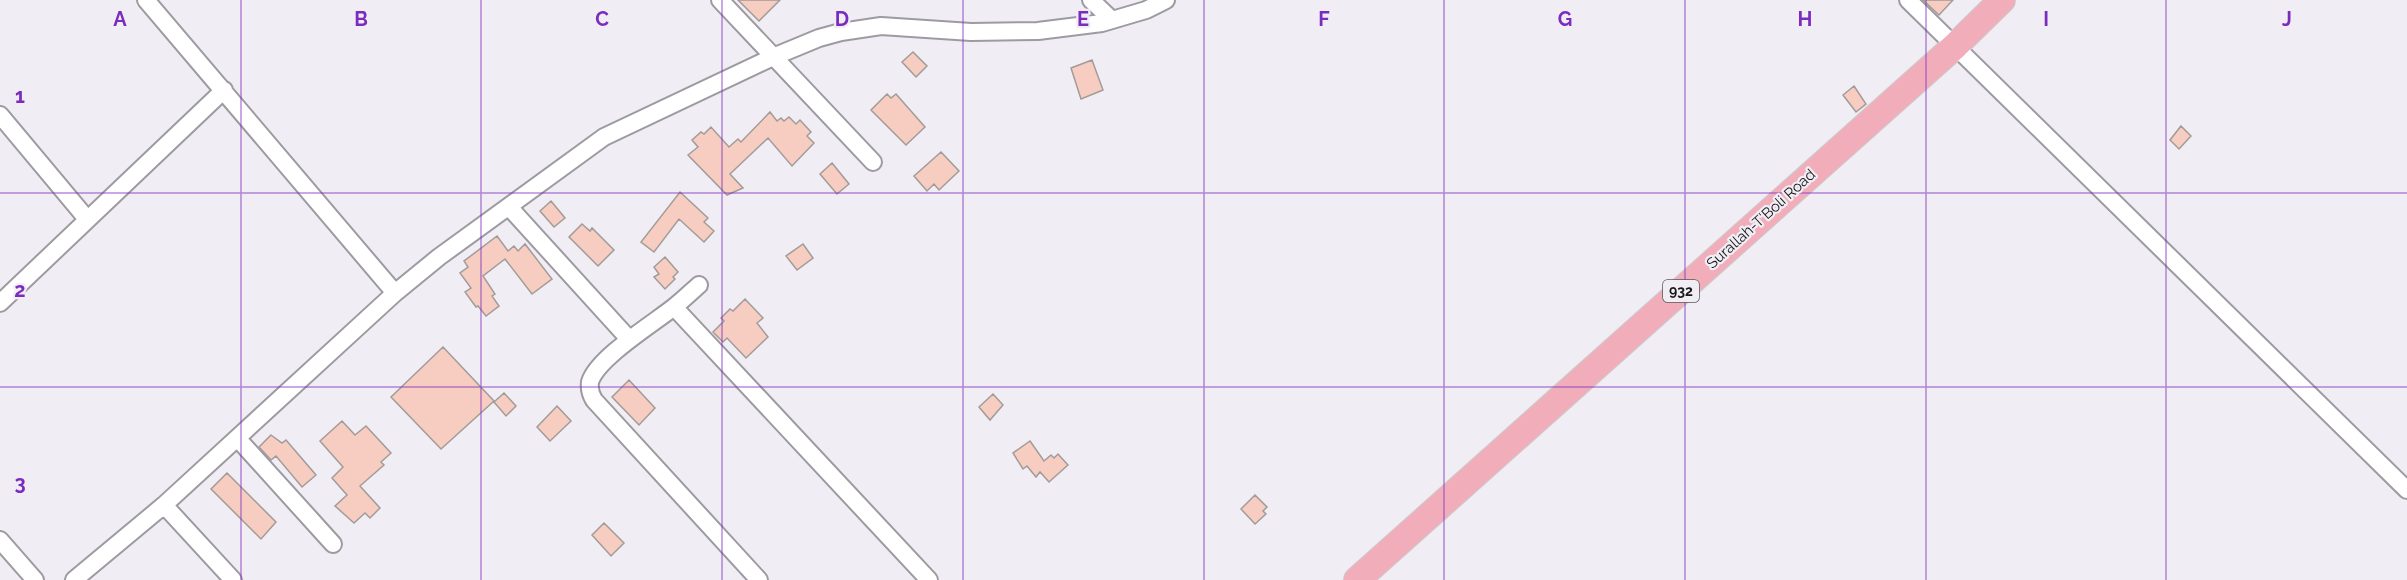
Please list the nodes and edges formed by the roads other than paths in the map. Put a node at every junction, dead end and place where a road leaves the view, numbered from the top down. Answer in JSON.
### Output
{"nodes":[{"id":1,"x":146,"y":0,"type":"edge"},
{"id":2,"x":720,"y":0,"type":"edge"},
{"id":3,"x":1091,"y":0,"type":"edge"},
{"id":4,"x":1166,"y":0,"type":"edge"},
{"id":5,"x":1908,"y":0,"type":"edge"},
{"id":6,"x":2002,"y":0,"type":"edge"},
{"id":7,"x":1112,"y":20,"type":"junction"},
{"id":8,"x":1955,"y":46,"type":"junction"},
{"id":9,"x":773,"y":57,"type":"junction"},
{"id":10,"x":224,"y":90,"type":"junction"},
{"id":11,"x":0,"y":115,"type":"edge"},
{"id":12,"x":873,"y":162,"type":"dead end"},
{"id":13,"x":509,"y":207,"type":"junction"},
{"id":14,"x":87,"y":219,"type":"junction"},
{"id":15,"x":699,"y":285,"type":"dead end"},
{"id":16,"x":395,"y":293,"type":"junction"},
{"id":17,"x":0,"y":303,"type":"edge"},
{"id":18,"x":674,"y":307,"type":"junction"},
{"id":19,"x":629,"y":339,"type":"junction"},
{"id":20,"x":238,"y":439,"type":"junction"},
{"id":21,"x":2407,"y":490,"type":"edge"},
{"id":22,"x":164,"y":505,"type":"junction"},
{"id":23,"x":0,"y":540,"type":"edge"},
{"id":24,"x":333,"y":544,"type":"dead end"},
{"id":25,"x":922,"y":578,"type":"edge"},
{"id":26,"x":35,"y":580,"type":"edge"},
{"id":27,"x":74,"y":580,"type":"edge"},
{"id":28,"x":233,"y":580,"type":"edge"},
{"id":29,"x":759,"y":580,"type":"edge"},
{"id":30,"x":1357,"y":580,"type":"edge"}],
"edges":[{"from":1,"to":10,"type":"street"},
{"from":2,"to":9,"type":"street"},
{"from":3,"to":7,"type":"street"},
{"from":4,"to":7,"type":"street"},
{"from":5,"to":8,"type":"street"},
{"from":6,"to":8,"type":"main road","name":"Surallah-T'Boli Road","number":"932"},
{"from":7,"to":9,"type":"street"},
{"from":8,"to":21,"type":"street"},
{"from":8,"to":30,"type":"main road","name":"Surallah-T'Boli Road","number":"932"},
{"from":9,"to":12,"type":"street"},
{"from":9,"to":13,"type":"street"},
{"from":10,"to":14,"type":"street"},
{"from":10,"to":16,"type":"street"},
{"from":11,"to":14,"type":"street"},
{"from":13,"to":16,"type":"street"},
{"from":13,"to":19,"type":"street"},
{"from":14,"to":17,"type":"street"},
{"from":15,"to":18,"type":"street"},
{"from":16,"to":20,"type":"street"},
{"from":18,"to":19,"type":"street"},
{"from":18,"to":25,"type":"street"},
{"from":19,"to":29,"type":"street"},
{"from":20,"to":22,"type":"street"},
{"from":20,"to":24,"type":"street"},
{"from":22,"to":27,"type":"street"},
{"from":22,"to":28,"type":"street"},
{"from":23,"to":26,"type":"street"}]}
